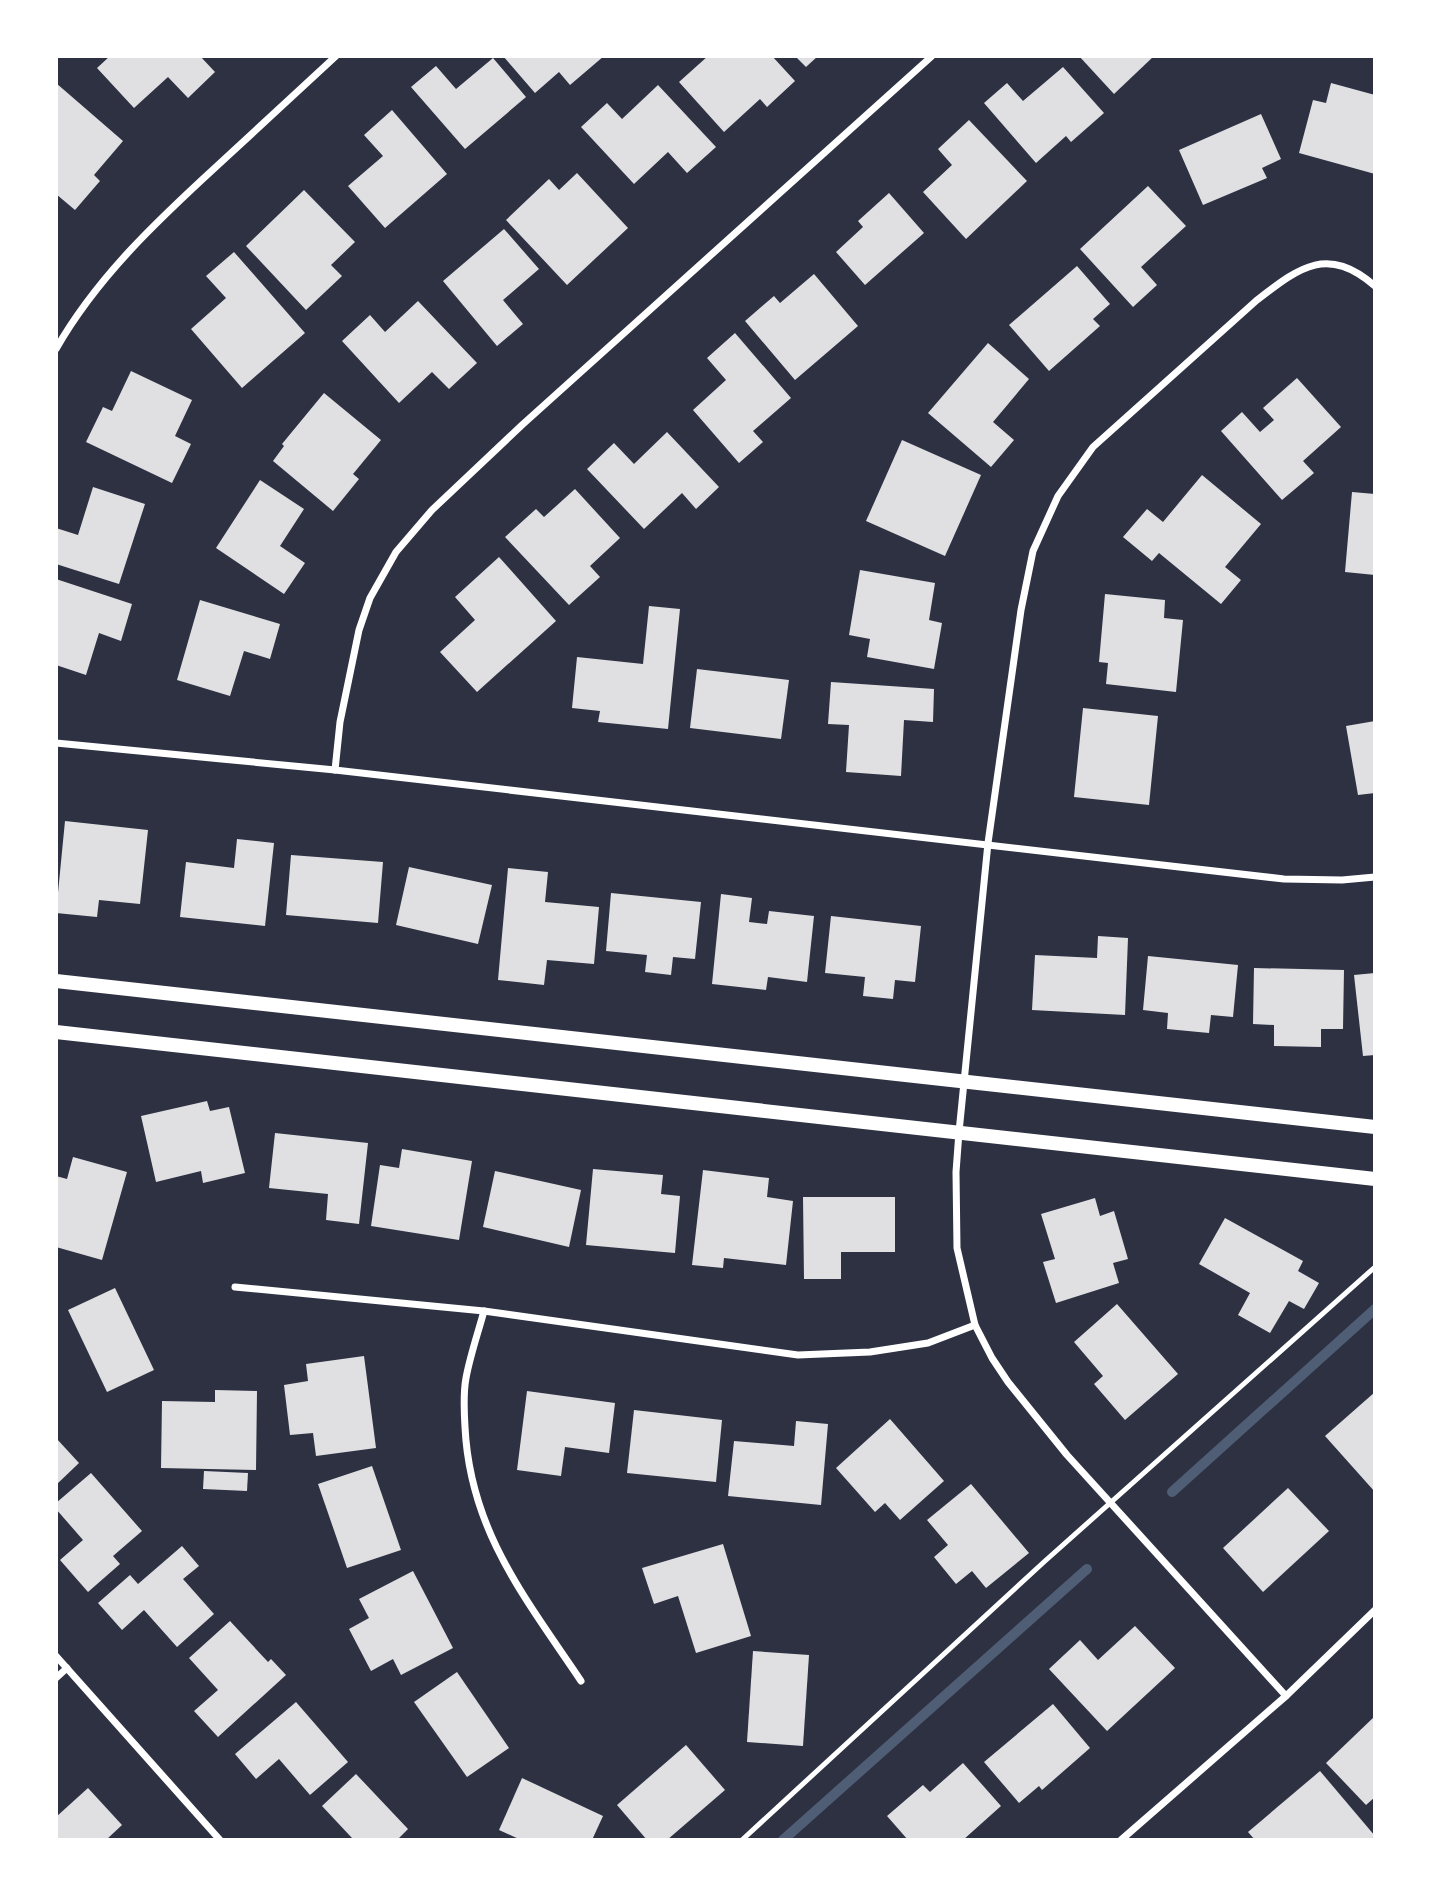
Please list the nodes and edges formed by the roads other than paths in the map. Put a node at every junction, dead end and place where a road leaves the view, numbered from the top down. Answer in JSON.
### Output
{"nodes":[{"id":1,"x":336,"y":56,"type":"edge"},
{"id":2,"x":932,"y":56,"type":"edge"},
{"id":3,"x":1375,"y":286,"type":"edge"},
{"id":4,"x":56,"y":349,"type":"edge"},
{"id":5,"x":56,"y":743,"type":"edge"},
{"id":6,"x":335,"y":770,"type":"junction"},
{"id":7,"x":988,"y":844,"type":"junction"},
{"id":8,"x":1375,"y":877,"type":"edge"},
{"id":9,"x":56,"y":981,"type":"edge"},
{"id":10,"x":56,"y":1032,"type":"edge"},
{"id":11,"x":964,"y":1083,"type":"junction"},
{"id":12,"x":1375,"y":1127,"type":"edge"},
{"id":13,"x":959,"y":1132,"type":"junction"},
{"id":14,"x":1375,"y":1179,"type":"edge"},
{"id":15,"x":1375,"y":1267,"type":"edge"},
{"id":16,"x":235,"y":1287,"type":"dead end"},
{"id":17,"x":484,"y":1311,"type":"junction"},
{"id":18,"x":975,"y":1325,"type":"junction"},
{"id":19,"x":1111,"y":1503,"type":"junction"},
{"id":20,"x":1375,"y":1610,"type":"edge"},
{"id":21,"x":56,"y":1656,"type":"edge"},
{"id":22,"x":67,"y":1668,"type":"junction"},
{"id":23,"x":56,"y":1678,"type":"edge"},
{"id":24,"x":582,"y":1681,"type":"dead end"},
{"id":25,"x":1286,"y":1696,"type":"junction"},
{"id":26,"x":220,"y":1840,"type":"edge"},
{"id":27,"x":742,"y":1840,"type":"edge"},
{"id":28,"x":1121,"y":1840,"type":"edge"}],
"edges":[{"from":1,"to":4,"type":"street"},
{"from":2,"to":6,"type":"street"},
{"from":3,"to":7,"type":"street"},
{"from":5,"to":6,"type":"street"},
{"from":6,"to":7,"type":"street"},
{"from":7,"to":8,"type":"street"},
{"from":7,"to":11,"type":"street"},
{"from":9,"to":11,"type":"main road"},
{"from":10,"to":13,"type":"main road"},
{"from":11,"to":12,"type":"main road"},
{"from":11,"to":13,"type":"street"},
{"from":13,"to":14,"type":"main road"},
{"from":13,"to":18,"type":"street"},
{"from":15,"to":19,"type":"lane"},
{"from":16,"to":17,"type":"street"},
{"from":17,"to":18,"type":"street"},
{"from":17,"to":24,"type":"street"},
{"from":18,"to":19,"type":"street"},
{"from":19,"to":25,"type":"street"},
{"from":19,"to":27,"type":"lane"},
{"from":20,"to":25,"type":"street"},
{"from":21,"to":22,"type":"street"},
{"from":22,"to":23,"type":"street"},
{"from":22,"to":26,"type":"street"},
{"from":25,"to":28,"type":"street"}]}
